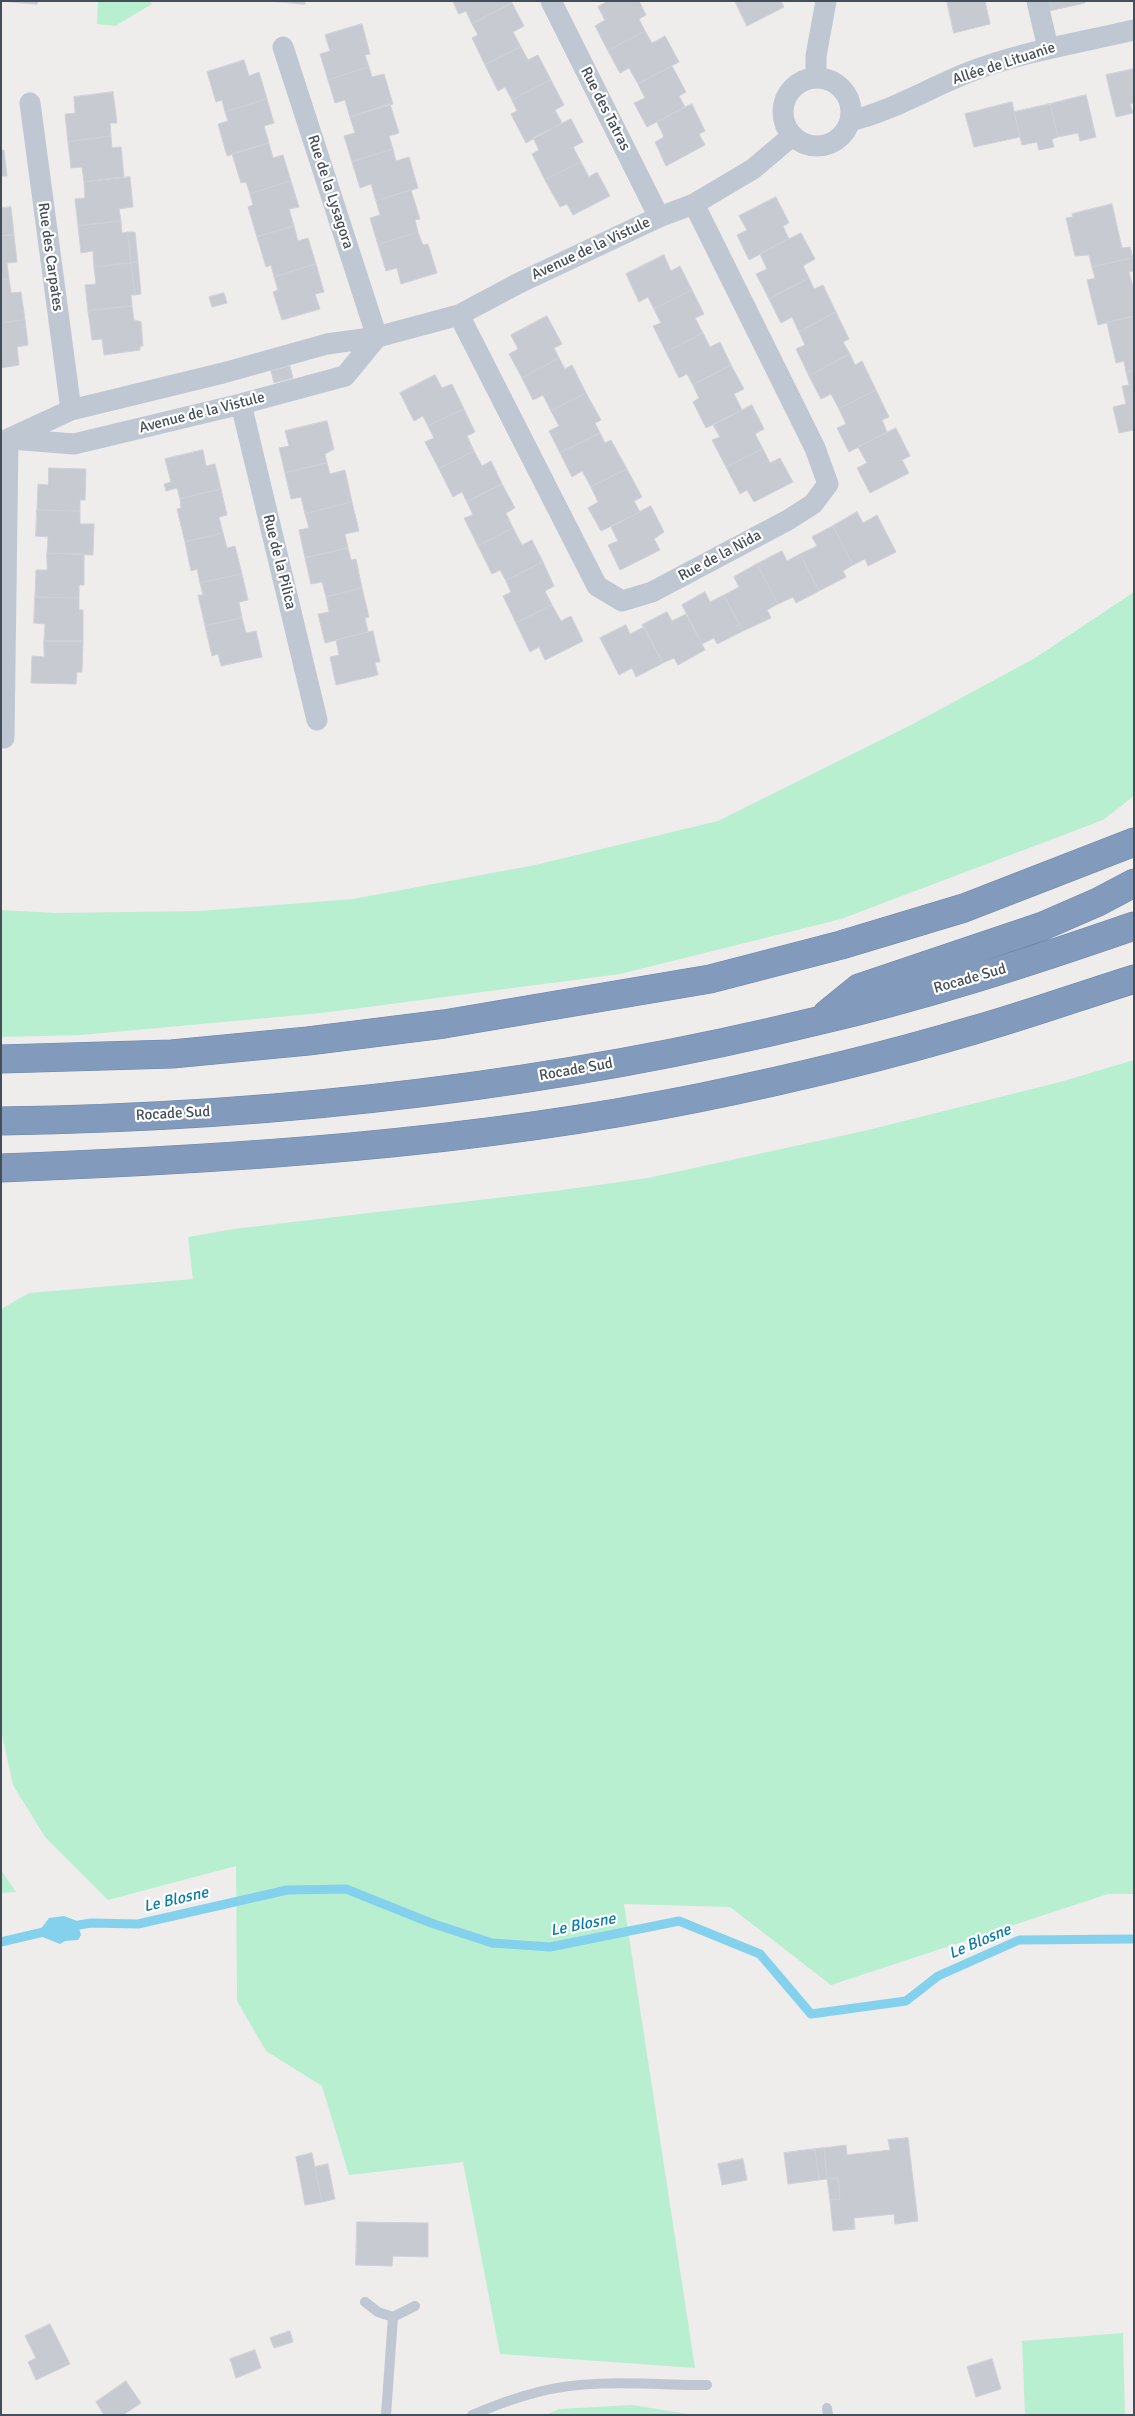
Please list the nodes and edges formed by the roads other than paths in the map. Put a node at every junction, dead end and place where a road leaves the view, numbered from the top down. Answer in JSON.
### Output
{"nodes":[{"id":1,"x":551,"y":1,"type":"edge"},
{"id":2,"x":826,"y":1,"type":"edge"},
{"id":3,"x":1037,"y":1,"type":"edge"},
{"id":4,"x":1134,"y":30,"type":"edge"},
{"id":5,"x":283,"y":46,"type":"dead end"},
{"id":6,"x":1048,"y":48,"type":"junction"},
{"id":7,"x":816,"y":78,"type":"junction"},
{"id":8,"x":30,"y":103,"type":"dead end"},
{"id":9,"x":850,"y":121,"type":"junction"},
{"id":10,"x":792,"y":136,"type":"junction"},
{"id":11,"x":694,"y":204,"type":"junction"},
{"id":12,"x":659,"y":217,"type":"junction"},
{"id":13,"x":458,"y":315,"type":"junction"},
{"id":14,"x":377,"y":338,"type":"junction"},
{"id":15,"x":240,"y":404,"type":"junction"},
{"id":16,"x":71,"y":410,"type":"junction"},
{"id":17,"x":4,"y":438,"type":"edge"},
{"id":18,"x":317,"y":720,"type":"dead end"},
{"id":19,"x":4,"y":738,"type":"dead end"},
{"id":20,"x":1134,"y":842,"type":"edge"},
{"id":21,"x":1134,"y":883,"type":"edge"},
{"id":22,"x":1134,"y":926,"type":"edge"},
{"id":23,"x":1134,"y":979,"type":"edge"},
{"id":24,"x":817,"y":1021,"type":"junction"},
{"id":25,"x":1,"y":1059,"type":"edge"},
{"id":26,"x":1,"y":1121,"type":"edge"},
{"id":27,"x":1,"y":1168,"type":"edge"},
{"id":28,"x":364,"y":2302,"type":"dead end"},
{"id":29,"x":415,"y":2306,"type":"dead end"},
{"id":30,"x":393,"y":2317,"type":"junction"},
{"id":31,"x":707,"y":2386,"type":"dead end"},
{"id":32,"x":386,"y":2415,"type":"edge"},
{"id":33,"x":472,"y":2415,"type":"edge"}],
"edges":[{"from":1,"to":12,"type":"street","name":"Rue des Tatras"},
{"from":2,"to":7,"type":"street"},
{"from":3,"to":6,"type":"street"},
{"from":4,"to":6,"type":"street","name":"Allée de Lituanie"},
{"from":5,"to":14,"type":"street","name":"Rue de la Lysagora"},
{"from":6,"to":9,"type":"street","name":"Allée de Lituanie"},
{"from":7,"to":9,"type":"street"},
{"from":7,"to":10,"type":"street"},
{"from":8,"to":16,"type":"street","name":"Rue des Carpates"},
{"from":9,"to":10,"type":"street"},
{"from":10,"to":11,"type":"street","name":"Avenue de la Vistule"},
{"from":11,"to":12,"type":"street","name":"Avenue de la Vistule"},
{"from":11,"to":13,"type":"street","name":"Rue de la Nida"},
{"from":12,"to":13,"type":"street","name":"Avenue de la Vistule"},
{"from":13,"to":14,"type":"street","name":"Avenue de la Vistule"},
{"from":14,"to":15,"type":"street","name":"Avenue de la Vistule"},
{"from":14,"to":16,"type":"street","name":"Avenue de la Vistule"},
{"from":15,"to":17,"type":"street","name":"Avenue de la Vistule"},
{"from":15,"to":18,"type":"street","name":"Rue de la Pilica"},
{"from":16,"to":17,"type":"street","name":"Avenue de la Vistule"},
{"from":17,"to":19,"type":"street"},
{"from":20,"to":25,"type":"highway"},
{"from":21,"to":24,"type":"highway"},
{"from":22,"to":24,"type":"highway","name":"Rocade Sud"},
{"from":23,"to":27,"type":"highway"},
{"from":24,"to":26,"type":"highway","name":"Rocade Sud"},
{"from":28,"to":30,"type":"lane"},
{"from":29,"to":30,"type":"lane"},
{"from":30,"to":32,"type":"lane"},
{"from":31,"to":33,"type":"lane"}]}
